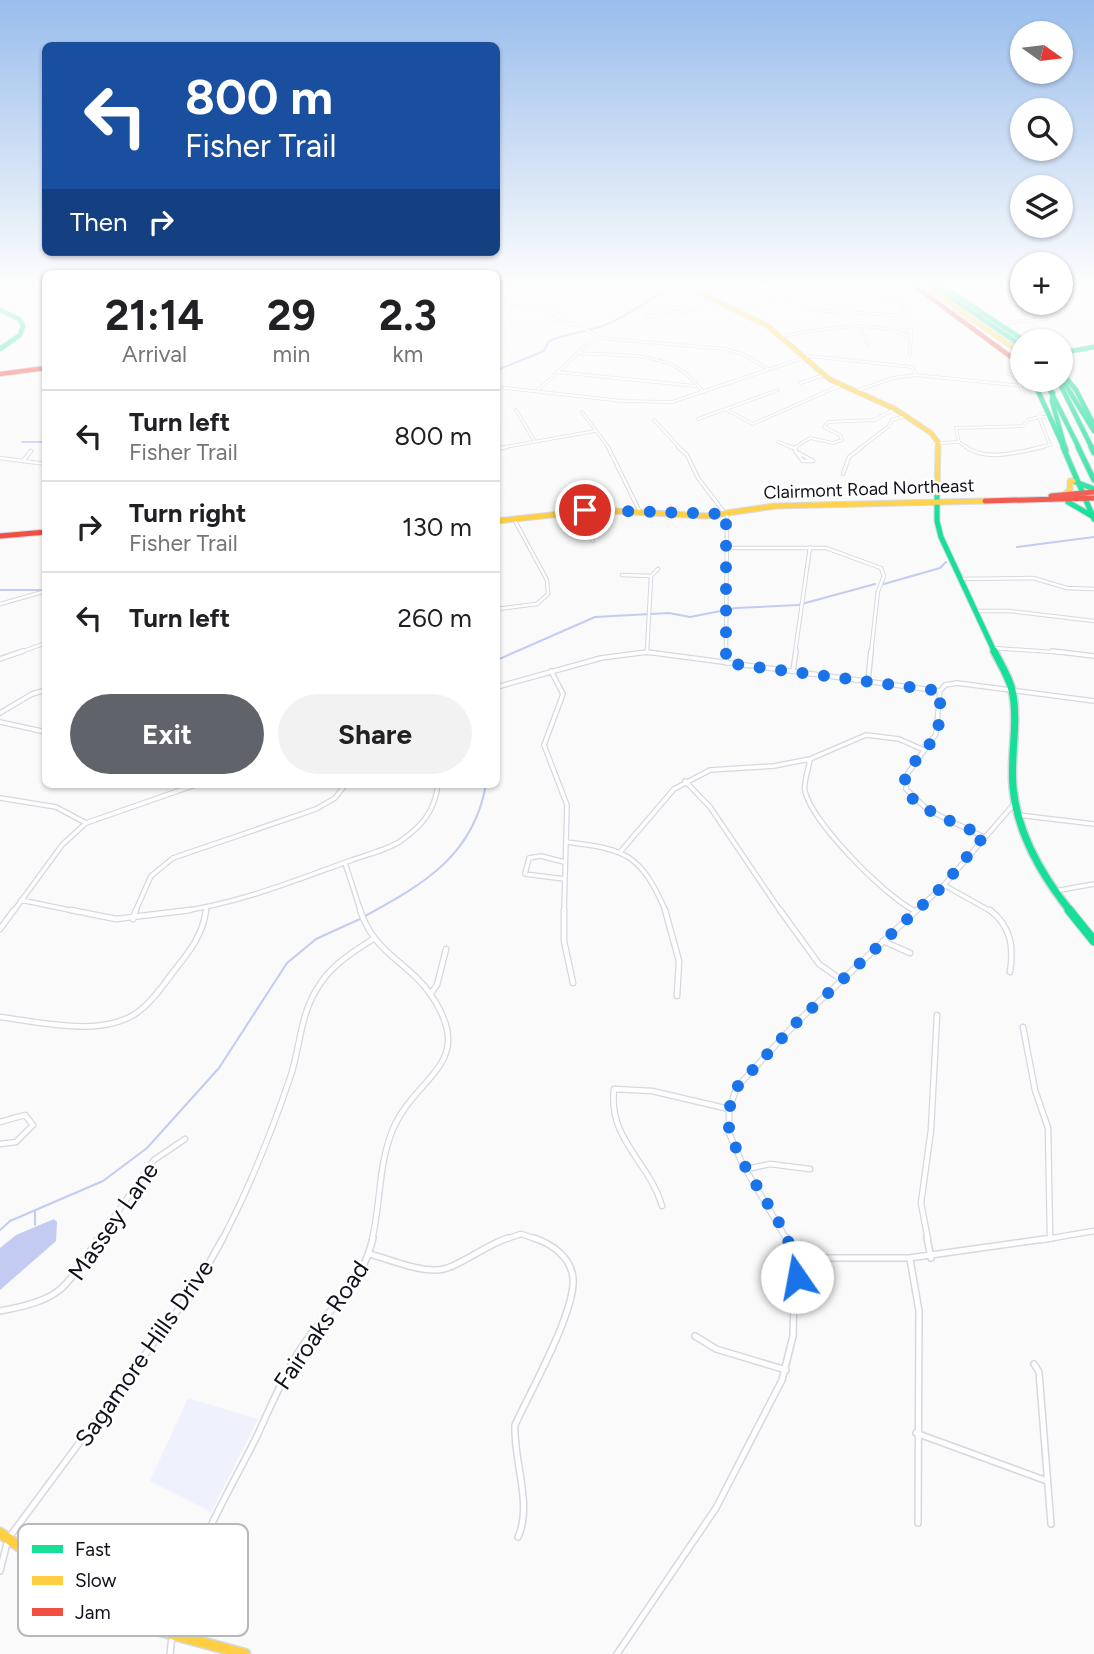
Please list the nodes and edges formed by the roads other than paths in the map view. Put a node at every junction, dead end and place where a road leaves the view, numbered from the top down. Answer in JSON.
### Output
{"nodes":[{"id":1,"x":566,"y":363,"type":"edge"},
{"id":2,"x":655,"y":363,"type":"edge"},
{"id":3,"x":758,"y":363,"type":"edge"},
{"id":4,"x":788,"y":363,"type":"edge"},
{"id":5,"x":812,"y":363,"type":"edge"},
{"id":6,"x":872,"y":363,"type":"edge"},
{"id":7,"x":42,"y":369,"type":"edge"},
{"id":8,"x":769,"y":370,"type":"junction"},
{"id":9,"x":556,"y":372,"type":"junction"},
{"id":10,"x":0,"y":374,"type":"edge"},
{"id":11,"x":824,"y":375,"type":"junction"},
{"id":12,"x":916,"y":375,"type":"junction"},
{"id":13,"x":800,"y":383,"type":"dead end"},
{"id":14,"x":1010,"y":385,"type":"edge"},
{"id":15,"x":695,"y":386,"type":"junction"},
{"id":16,"x":839,"y":386,"type":"junction"},
{"id":17,"x":1073,"y":386,"type":"edge"},
{"id":18,"x":500,"y":387,"type":"edge"},
{"id":19,"x":778,"y":390,"type":"dead end"},
{"id":20,"x":537,"y":391,"type":"junction"},
{"id":21,"x":705,"y":392,"type":"junction"},
{"id":22,"x":853,"y":392,"type":"junction"},
{"id":23,"x":1038,"y":392,"type":"edge"},
{"id":24,"x":1053,"y":392,"type":"joint"},
{"id":25,"x":1064,"y":392,"type":"edge"},
{"id":26,"x":1071,"y":392,"type":"edge"},
{"id":27,"x":516,"y":410,"type":"dead end"},
{"id":28,"x":727,"y":410,"type":"junction"},
{"id":29,"x":891,"y":410,"type":"junction"},
{"id":30,"x":582,"y":412,"type":"dead end"},
{"id":31,"x":1047,"y":413,"type":"junction"},
{"id":32,"x":907,"y":416,"type":"junction"},
{"id":33,"x":1039,"y":417,"type":"junction"},
{"id":34,"x":698,"y":419,"type":"dead end"},
{"id":35,"x":654,"y":420,"type":"dead end"},
{"id":36,"x":1094,"y":425,"type":"edge"},
{"id":37,"x":596,"y":431,"type":"junction"},
{"id":38,"x":1094,"y":431,"type":"edge"},
{"id":39,"x":534,"y":440,"type":"junction"},
{"id":40,"x":958,"y":441,"type":"junction"},
{"id":41,"x":778,"y":442,"type":"dead end"},
{"id":42,"x":938,"y":442,"type":"junction"},
{"id":43,"x":500,"y":448,"type":"edge"},
{"id":44,"x":794,"y":450,"type":"junction"},
{"id":45,"x":1066,"y":451,"type":"junction"},
{"id":46,"x":31,"y":452,"type":"dead end"},
{"id":47,"x":1094,"y":453,"type":"edge"},
{"id":48,"x":0,"y":458,"type":"edge"},
{"id":49,"x":23,"y":461,"type":"junction"},
{"id":50,"x":42,"y":463,"type":"edge"},
{"id":51,"x":843,"y":474,"type":"dead end"},
{"id":52,"x":1094,"y":480,"type":"edge"},
{"id":53,"x":1073,"y":481,"type":"junction"},
{"id":54,"x":1094,"y":490,"type":"edge"},
{"id":55,"x":1061,"y":495,"type":"junction"},
{"id":56,"x":1079,"y":496,"type":"junction"},
{"id":57,"x":1032,"y":500,"type":"junction"},
{"id":58,"x":1052,"y":500,"type":"junction"},
{"id":59,"x":1094,"y":500,"type":"edge"},
{"id":60,"x":938,"y":503,"type":"junction"},
{"id":61,"x":581,"y":511,"type":"junction"},
{"id":62,"x":640,"y":512,"type":"junction"},
{"id":63,"x":726,"y":514,"type":"junction"},
{"id":64,"x":1093,"y":517,"type":"edge"},
{"id":65,"x":514,"y":519,"type":"junction"},
{"id":66,"x":500,"y":521,"type":"edge"},
{"id":67,"x":42,"y":532,"type":"edge"},
{"id":68,"x":0,"y":536,"type":"edge"},
{"id":69,"x":593,"y":541,"type":"dead end"},
{"id":70,"x":810,"y":547,"type":"junction"},
{"id":71,"x":728,"y":548,"type":"junction"},
{"id":72,"x":658,"y":569,"type":"dead end"},
{"id":73,"x":622,"y":575,"type":"dead end"},
{"id":74,"x":652,"y":576,"type":"junction"},
{"id":75,"x":960,"y":579,"type":"junction"},
{"id":76,"x":1094,"y":589,"type":"edge"},
{"id":77,"x":42,"y":592,"type":"edge"},
{"id":78,"x":0,"y":604,"type":"edge"},
{"id":79,"x":500,"y":609,"type":"edge"},
{"id":80,"x":976,"y":611,"type":"junction"},
{"id":81,"x":1094,"y":621,"type":"edge"},
{"id":82,"x":42,"y":644,"type":"edge"},
{"id":83,"x":993,"y":648,"type":"junction"},
{"id":84,"x":647,"y":652,"type":"junction"},
{"id":85,"x":1094,"y":656,"type":"edge"},
{"id":86,"x":0,"y":659,"type":"edge"},
{"id":87,"x":726,"y":663,"type":"junction"},
{"id":88,"x":551,"y":670,"type":"junction"},
{"id":89,"x":793,"y":671,"type":"junction"},
{"id":90,"x":868,"y":681,"type":"junction"},
{"id":91,"x":500,"y":686,"type":"edge"},
{"id":92,"x":1012,"y":689,"type":"junction"},
{"id":93,"x":42,"y":691,"type":"edge"},
{"id":94,"x":940,"y":691,"type":"junction"},
{"id":95,"x":1094,"y":701,"type":"edge"},
{"id":96,"x":0,"y":713,"type":"edge"},
{"id":97,"x":0,"y":722,"type":"edge"},
{"id":98,"x":42,"y":731,"type":"edge"},
{"id":99,"x":924,"y":750,"type":"junction"},
{"id":100,"x":810,"y":759,"type":"junction"},
{"id":101,"x":685,"y":781,"type":"junction"},
{"id":102,"x":187,"y":788,"type":"edge"},
{"id":103,"x":343,"y":788,"type":"edge"},
{"id":104,"x":438,"y":788,"type":"edge"},
{"id":105,"x":0,"y":798,"type":"edge"},
{"id":106,"x":1015,"y":803,"type":"junction"},
{"id":107,"x":1018,"y":816,"type":"junction"},
{"id":108,"x":86,"y":823,"type":"junction"},
{"id":109,"x":1094,"y":824,"type":"edge"},
{"id":110,"x":984,"y":836,"type":"junction"},
{"id":111,"x":566,"y":842,"type":"junction"},
{"id":112,"x":621,"y":851,"type":"junction"},
{"id":113,"x":564,"y":862,"type":"junction"},
{"id":114,"x":345,"y":863,"type":"junction"},
{"id":115,"x":564,"y":879,"type":"junction"},
{"id":116,"x":1094,"y":884,"type":"edge"},
{"id":117,"x":944,"y":885,"type":"junction"},
{"id":118,"x":1053,"y":892,"type":"junction"},
{"id":119,"x":21,"y":901,"type":"junction"},
{"id":120,"x":206,"y":908,"type":"junction"},
{"id":121,"x":915,"y":911,"type":"junction"},
{"id":122,"x":132,"y":919,"type":"junction"},
{"id":123,"x":0,"y":929,"type":"edge"},
{"id":124,"x":373,"y":939,"type":"junction"},
{"id":125,"x":883,"y":941,"type":"junction"},
{"id":126,"x":1094,"y":941,"type":"edge"},
{"id":127,"x":446,"y":949,"type":"dead end"},
{"id":128,"x":910,"y":953,"type":"dead end"},
{"id":129,"x":1010,"y":972,"type":"dead end"},
{"id":130,"x":843,"y":981,"type":"junction"},
{"id":131,"x":573,"y":983,"type":"dead end"},
{"id":132,"x":431,"y":993,"type":"junction"},
{"id":133,"x":677,"y":996,"type":"dead end"},
{"id":134,"x":937,"y":1015,"type":"dead end"},
{"id":135,"x":0,"y":1017,"type":"edge"},
{"id":136,"x":1023,"y":1027,"type":"dead end"},
{"id":137,"x":729,"y":1109,"type":"junction"},
{"id":138,"x":0,"y":1122,"type":"edge"},
{"id":139,"x":185,"y":1139,"type":"dead end"},
{"id":140,"x":0,"y":1144,"type":"edge"},
{"id":141,"x":747,"y":1169,"type":"junction"},
{"id":142,"x":810,"y":1170,"type":"dead end"},
{"id":143,"x":662,"y":1206,"type":"dead end"},
{"id":144,"x":1094,"y":1231,"type":"edge"},
{"id":145,"x":1050,"y":1236,"type":"junction"},
{"id":146,"x":369,"y":1254,"type":"junction"},
{"id":147,"x":795,"y":1258,"type":"junction"},
{"id":148,"x":931,"y":1258,"type":"junction"},
{"id":149,"x":910,"y":1259,"type":"junction"},
{"id":150,"x":0,"y":1311,"type":"edge"},
{"id":151,"x":695,"y":1336,"type":"dead end"},
{"id":152,"x":1034,"y":1364,"type":"dead end"},
{"id":153,"x":786,"y":1370,"type":"junction"},
{"id":154,"x":916,"y":1433,"type":"junction"},
{"id":155,"x":1047,"y":1481,"type":"junction"},
{"id":156,"x":918,"y":1523,"type":"dead end"},
{"id":157,"x":19,"y":1524,"type":"edge"},
{"id":158,"x":212,"y":1524,"type":"edge"},
{"id":159,"x":1051,"y":1524,"type":"dead end"},
{"id":160,"x":18,"y":1526,"type":"edge"},
{"id":161,"x":0,"y":1533,"type":"edge"},
{"id":162,"x":518,"y":1537,"type":"dead end"},
{"id":163,"x":8,"y":1539,"type":"junction"},
{"id":164,"x":18,"y":1546,"type":"edge"},
{"id":165,"x":0,"y":1571,"type":"edge"},
{"id":166,"x":172,"y":1636,"type":"edge"},
{"id":167,"x":185,"y":1636,"type":"edge"},
{"id":168,"x":170,"y":1654,"type":"edge"},
{"id":169,"x":245,"y":1654,"type":"edge"},
{"id":170,"x":617,"y":1654,"type":"edge"}],
"edges":[{"from":1,"to":9,"type":"street"},
{"from":2,"to":15,"type":"street"},
{"from":3,"to":8,"type":"street"},
{"from":4,"to":8,"type":"street"},
{"from":5,"to":11,"type":"main road"},
{"from":6,"to":12,"type":"street"},
{"from":7,"to":10,"type":"main road"},
{"from":8,"to":21,"type":"street"},
{"from":9,"to":15,"type":"street"},
{"from":9,"to":20,"type":"street"},
{"from":11,"to":13,"type":"street"},
{"from":11,"to":16,"type":"main road"},
{"from":12,"to":14,"type":"street"},
{"from":12,"to":22,"type":"street"},
{"from":15,"to":21,"type":"street"},
{"from":16,"to":22,"type":"main road"},
{"from":16,"to":28,"type":"street"},
{"from":17,"to":36,"type":"main road"},
{"from":18,"to":20,"type":"street"},
{"from":19,"to":28,"type":"street"},
{"from":20,"to":21,"type":"street"},
{"from":22,"to":29,"type":"main road"},
{"from":23,"to":31,"type":"main road"},
{"from":24,"to":45,"type":"main road"},
{"from":24,"to":52,"type":"main road"},
{"from":25,"to":47,"type":"main road"},
{"from":26,"to":38,"type":"main road"},
{"from":27,"to":39,"type":"street"},
{"from":28,"to":34,"type":"street"},
{"from":29,"to":32,"type":"main road"},
{"from":29,"to":44,"type":"street"},
{"from":30,"to":37,"type":"street"},
{"from":31,"to":33,"type":"street"},
{"from":31,"to":45,"type":"main road"},
{"from":32,"to":42,"type":"main road"},
{"from":32,"to":51,"type":"street"},
{"from":33,"to":40,"type":"street"},
{"from":33,"to":40,"type":"street"},
{"from":35,"to":63,"type":"street"},
{"from":37,"to":39,"type":"street"},
{"from":37,"to":62,"type":"street"},
{"from":39,"to":43,"type":"street"},
{"from":40,"to":42,"type":"street"},
{"from":41,"to":44,"type":"street"},
{"from":42,"to":60,"type":"main road"},
{"from":44,"to":44,"type":"street"},
{"from":45,"to":53,"type":"main road"},
{"from":46,"to":49,"type":"street"},
{"from":48,"to":49,"type":"street"},
{"from":49,"to":50,"type":"street"},
{"from":53,"to":54,"type":"main road"},
{"from":53,"to":55,"type":"main road"},
{"from":53,"to":56,"type":"main road"},
{"from":54,"to":56,"type":"main road","name":"Clairmont Road Northeast"},
{"from":55,"to":56,"type":"main road","name":"Clairmont Road Northeast"},
{"from":55,"to":57,"type":"main road","name":"Clairmont Road Northeast"},
{"from":56,"to":58,"type":"main road","name":"Clairmont Road Northeast"},
{"from":56,"to":59,"type":"main road","name":"Clairmont Road Northeast"},
{"from":56,"to":64,"type":"main road"},
{"from":57,"to":58,"type":"main road","name":"Clairmont Road Northeast"},
{"from":57,"to":60,"type":"main road","name":"Clairmont Road Northeast"},
{"from":58,"to":64,"type":"main road"},
{"from":59,"to":64,"type":"main road"},
{"from":60,"to":63,"type":"main road","name":"Clairmont Road Northeast"},
{"from":60,"to":75,"type":"main road"},
{"from":61,"to":62,"type":"main road","name":"Clairmont Road Northeast"},
{"from":61,"to":65,"type":"main road","name":"Clairmont Road Northeast"},
{"from":61,"to":69,"type":"street"},
{"from":62,"to":63,"type":"main road","name":"Clairmont Road Northeast"},
{"from":63,"to":71,"type":"street"},
{"from":65,"to":66,"type":"main road","name":"Clairmont Road Northeast"},
{"from":65,"to":79,"type":"street"},
{"from":67,"to":68,"type":"main road"},
{"from":70,"to":71,"type":"street"},
{"from":70,"to":89,"type":"street"},
{"from":70,"to":90,"type":"street"},
{"from":71,"to":87,"type":"street"},
{"from":72,"to":74,"type":"street"},
{"from":73,"to":74,"type":"street"},
{"from":74,"to":84,"type":"street"},
{"from":75,"to":76,"type":"street"},
{"from":75,"to":80,"type":"main road"},
{"from":77,"to":78,"type":"street"},
{"from":80,"to":81,"type":"street"},
{"from":80,"to":83,"type":"main road"},
{"from":82,"to":86,"type":"street"},
{"from":83,"to":85,"type":"street"},
{"from":83,"to":92,"type":"main road"},
{"from":84,"to":87,"type":"street"},
{"from":84,"to":88,"type":"street"},
{"from":87,"to":89,"type":"street"},
{"from":88,"to":91,"type":"street"},
{"from":88,"to":111,"type":"street"},
{"from":89,"to":90,"type":"street"},
{"from":90,"to":94,"type":"street"},
{"from":92,"to":94,"type":"street"},
{"from":92,"to":95,"type":"street"},
{"from":92,"to":106,"type":"main road"},
{"from":93,"to":96,"type":"street"},
{"from":94,"to":99,"type":"street"},
{"from":97,"to":98,"type":"street"},
{"from":99,"to":100,"type":"street"},
{"from":99,"to":110,"type":"street"},
{"from":100,"to":101,"type":"street"},
{"from":100,"to":121,"type":"street"},
{"from":101,"to":112,"type":"street"},
{"from":101,"to":130,"type":"street"},
{"from":102,"to":108,"type":"street"},
{"from":103,"to":122,"type":"street"},
{"from":104,"to":114,"type":"street"},
{"from":105,"to":108,"type":"street"},
{"from":106,"to":107,"type":"main road"},
{"from":106,"to":110,"type":"street"},
{"from":107,"to":109,"type":"street"},
{"from":107,"to":118,"type":"main road"},
{"from":108,"to":119,"type":"street"},
{"from":110,"to":117,"type":"street"},
{"from":111,"to":112,"type":"street"},
{"from":111,"to":113,"type":"street"},
{"from":112,"to":133,"type":"street"},
{"from":113,"to":115,"type":"street"},
{"from":113,"to":115,"type":"street"},
{"from":114,"to":120,"type":"street"},
{"from":114,"to":124,"type":"street","name":"Fairoaks Road"},
{"from":115,"to":131,"type":"street"},
{"from":116,"to":118,"type":"street"},
{"from":117,"to":121,"type":"street"},
{"from":117,"to":129,"type":"street"},
{"from":118,"to":126,"type":"main road"},
{"from":119,"to":122,"type":"street"},
{"from":119,"to":123,"type":"street"},
{"from":120,"to":122,"type":"street"},
{"from":120,"to":135,"type":"street"},
{"from":121,"to":125,"type":"street"},
{"from":124,"to":132,"type":"street","name":"Fairoaks Road"},
{"from":124,"to":157,"type":"street","name":"Sagamore Hills Drive"},
{"from":125,"to":128,"type":"street"},
{"from":125,"to":130,"type":"street"},
{"from":127,"to":132,"type":"street"},
{"from":130,"to":137,"type":"street"},
{"from":132,"to":146,"type":"street","name":"Fairoaks Road"},
{"from":134,"to":148,"type":"street"},
{"from":136,"to":145,"type":"street"},
{"from":137,"to":141,"type":"street"},
{"from":137,"to":143,"type":"street"},
{"from":138,"to":140,"type":"street"},
{"from":139,"to":150,"type":"street","name":"Massey Lane"},
{"from":141,"to":142,"type":"street"},
{"from":141,"to":147,"type":"street"},
{"from":144,"to":145,"type":"street"},
{"from":145,"to":148,"type":"street"},
{"from":146,"to":158,"type":"street","name":"Fairoaks Road"},
{"from":146,"to":162,"type":"street"},
{"from":147,"to":149,"type":"street"},
{"from":147,"to":153,"type":"street"},
{"from":148,"to":149,"type":"street"},
{"from":149,"to":154,"type":"street"},
{"from":151,"to":153,"type":"street"},
{"from":152,"to":155,"type":"street"},
{"from":153,"to":170,"type":"street"},
{"from":154,"to":155,"type":"street"},
{"from":154,"to":156,"type":"street"},
{"from":155,"to":159,"type":"street"},
{"from":160,"to":163,"type":"street","name":"Sagamore Hills Drive"},
{"from":161,"to":163,"type":"main road"},
{"from":163,"to":164,"type":"main road"},
{"from":163,"to":165,"type":"street"},
{"from":166,"to":168,"type":"street","name":"Fairoaks Road"},
{"from":167,"to":169,"type":"main road"}]}
